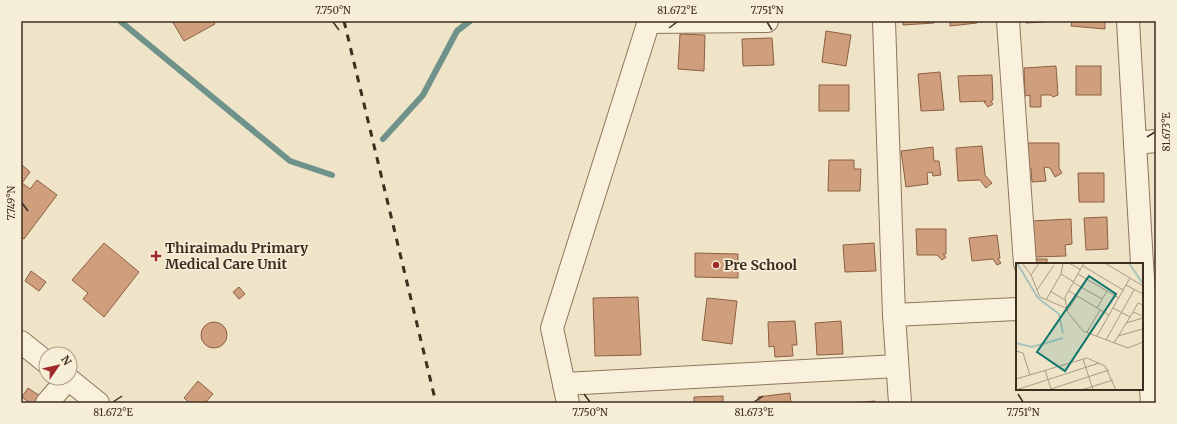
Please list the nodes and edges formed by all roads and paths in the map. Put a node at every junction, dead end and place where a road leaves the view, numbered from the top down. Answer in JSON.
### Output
{"nodes":[{"id":1,"x":767,"y":21,"type":"edge"},
{"id":2,"x":884,"y":21,"type":"edge"},
{"id":3,"x":1008,"y":21,"type":"edge"},
{"id":4,"x":1128,"y":21,"type":"edge"},
{"id":5,"x":649,"y":22,"type":"edge"},
{"id":6,"x":1146,"y":142,"type":"edge"},
{"id":7,"x":1025,"y":263,"type":"edge"},
{"id":8,"x":1142,"y":263,"type":"edge"},
{"id":9,"x":1143,"y":296,"type":"edge"},
{"id":10,"x":1016,"y":309,"type":"edge"},
{"id":11,"x":894,"y":314,"type":"junction"},
{"id":12,"x":21,"y":342,"type":"edge"},
{"id":13,"x":38,"y":356,"type":"edge"},
{"id":14,"x":898,"y":366,"type":"junction"},
{"id":15,"x":61,"y":386,"type":"edge"},
{"id":16,"x":76,"y":386,"type":"edge"},
{"id":17,"x":566,"y":393,"type":"edge"},
{"id":18,"x":47,"y":403,"type":"edge"},
{"id":19,"x":98,"y":403,"type":"edge"},
{"id":20,"x":900,"y":403,"type":"edge"},
{"id":21,"x":1152,"y":403,"type":"edge"}],
"edges":[{"from":1,"to":5,"type":"street"},
{"from":2,"to":11,"type":"street"},
{"from":3,"to":7,"type":"street"},
{"from":4,"to":6,"type":"street"},
{"from":5,"to":17,"type":"street"},
{"from":6,"to":8,"type":"street"},
{"from":9,"to":21,"type":"street"},
{"from":10,"to":11,"type":"street"},
{"from":11,"to":14,"type":"street"},
{"from":12,"to":13,"type":"street"},
{"from":14,"to":17,"type":"street"},
{"from":14,"to":20,"type":"street"},
{"from":15,"to":18,"type":"street"},
{"from":16,"to":19,"type":"street"}]}
